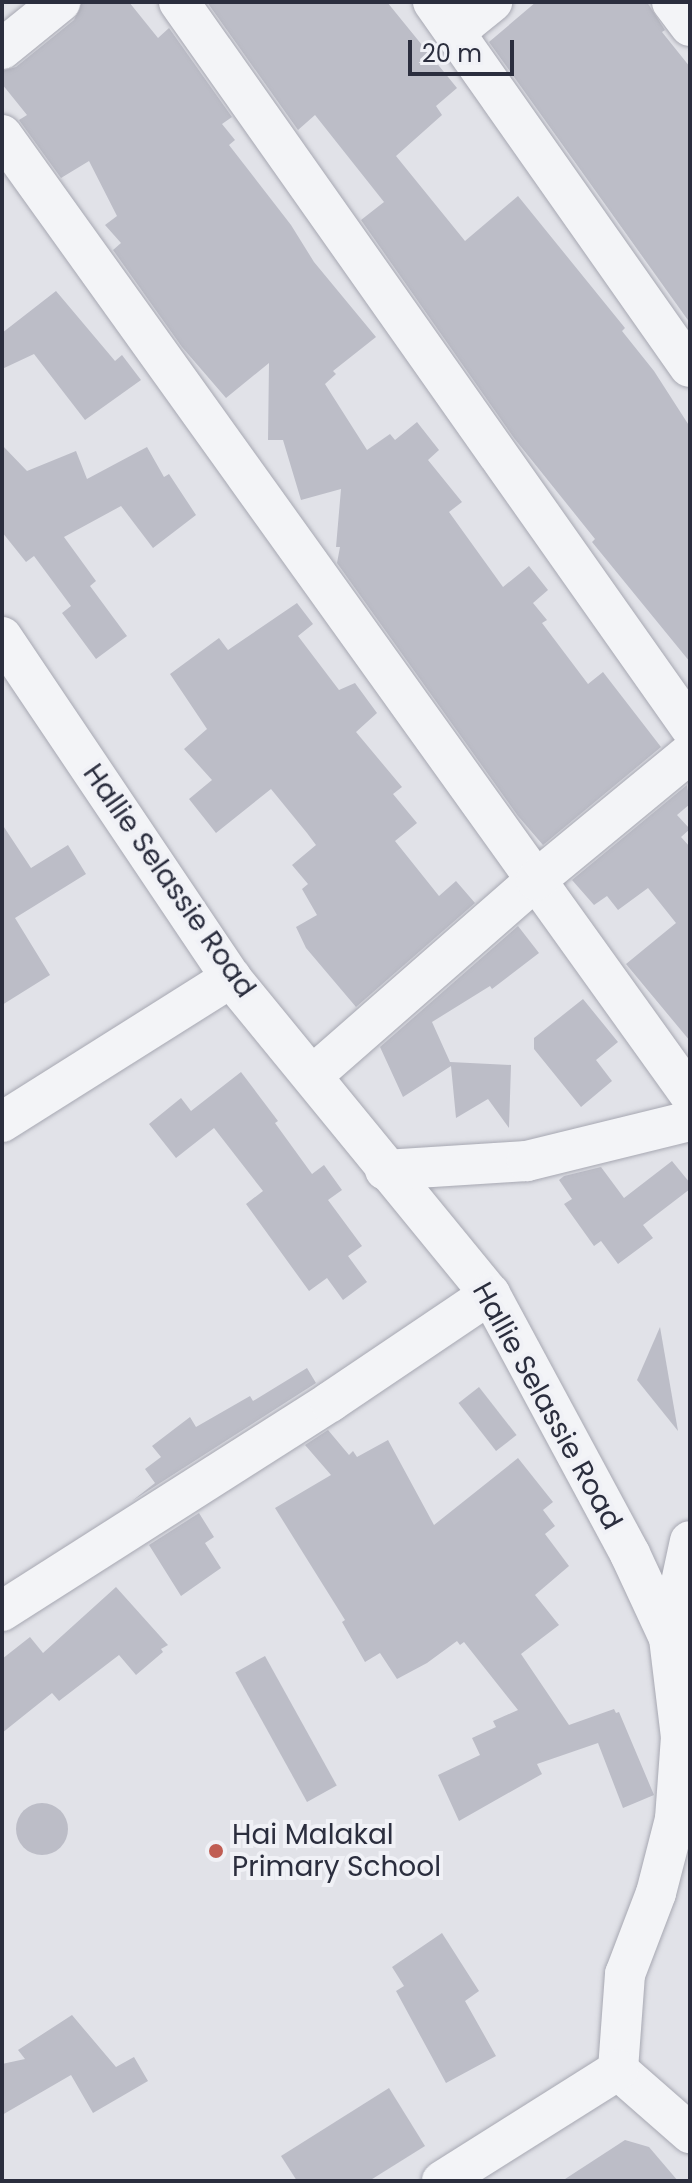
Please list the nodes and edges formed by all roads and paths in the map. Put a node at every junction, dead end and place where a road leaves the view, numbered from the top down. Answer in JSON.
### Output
{"nodes":[{"id":1,"x":60,"y":2,"type":"edge"},
{"id":2,"x":179,"y":2,"type":"edge"},
{"id":3,"x":492,"y":2,"type":"edge"},
{"id":4,"x":672,"y":2,"type":"edge"},
{"id":5,"x":444,"y":17,"type":"edge"},
{"id":6,"x":690,"y":26,"type":"edge"},
{"id":7,"x":2,"y":49,"type":"edge"},
{"id":8,"x":2,"y":135,"type":"edge"},
{"id":9,"x":690,"y":367,"type":"edge"},
{"id":10,"x":2,"y":637,"type":"edge"},
{"id":11,"x":690,"y":727,"type":"edge"},
{"id":12,"x":690,"y":753,"type":"edge"},
{"id":13,"x":536,"y":880,"type":"junction"},
{"id":14,"x":231,"y":978,"type":"junction"},
{"id":15,"x":313,"y":1075,"type":"junction"},
{"id":16,"x":690,"y":1095,"type":"edge"},
{"id":17,"x":690,"y":1121,"type":"edge"},
{"id":18,"x":2,"y":1122,"type":"edge"},
{"id":19,"x":385,"y":1170,"type":"junction"},
{"id":20,"x":490,"y":1294,"type":"junction"},
{"id":21,"x":690,"y":1541,"type":"edge"},
{"id":22,"x":2,"y":1611,"type":"edge"},
{"id":23,"x":669,"y":1638,"type":"junction"},
{"id":24,"x":618,"y":2070,"type":"junction"},
{"id":25,"x":690,"y":2133,"type":"edge"},
{"id":26,"x":442,"y":2181,"type":"edge"}],
"edges":[{"from":1,"to":7,"type":"street"},
{"from":2,"to":11,"type":"street"},
{"from":3,"to":5,"type":"street"},
{"from":4,"to":6,"type":"street"},
{"from":5,"to":9,"type":"street"},
{"from":8,"to":13,"type":"street"},
{"from":10,"to":14,"type":"street","name":"Hallie Selassie Road"},
{"from":12,"to":13,"type":"street"},
{"from":13,"to":15,"type":"street"},
{"from":13,"to":16,"type":"street"},
{"from":14,"to":15,"type":"street","name":"Hallie Selassie Road"},
{"from":14,"to":18,"type":"street"},
{"from":15,"to":19,"type":"street","name":"Hallie Selassie Road"},
{"from":17,"to":19,"type":"street"},
{"from":19,"to":20,"type":"street","name":"Hallie Selassie Road"},
{"from":20,"to":22,"type":"street"},
{"from":20,"to":23,"type":"street","name":"Hallie Selassie Road"},
{"from":21,"to":23,"type":"street"},
{"from":23,"to":24,"type":"street","name":"Hallie Selassie Road"},
{"from":24,"to":25,"type":"street"},
{"from":24,"to":26,"type":"street"}]}
